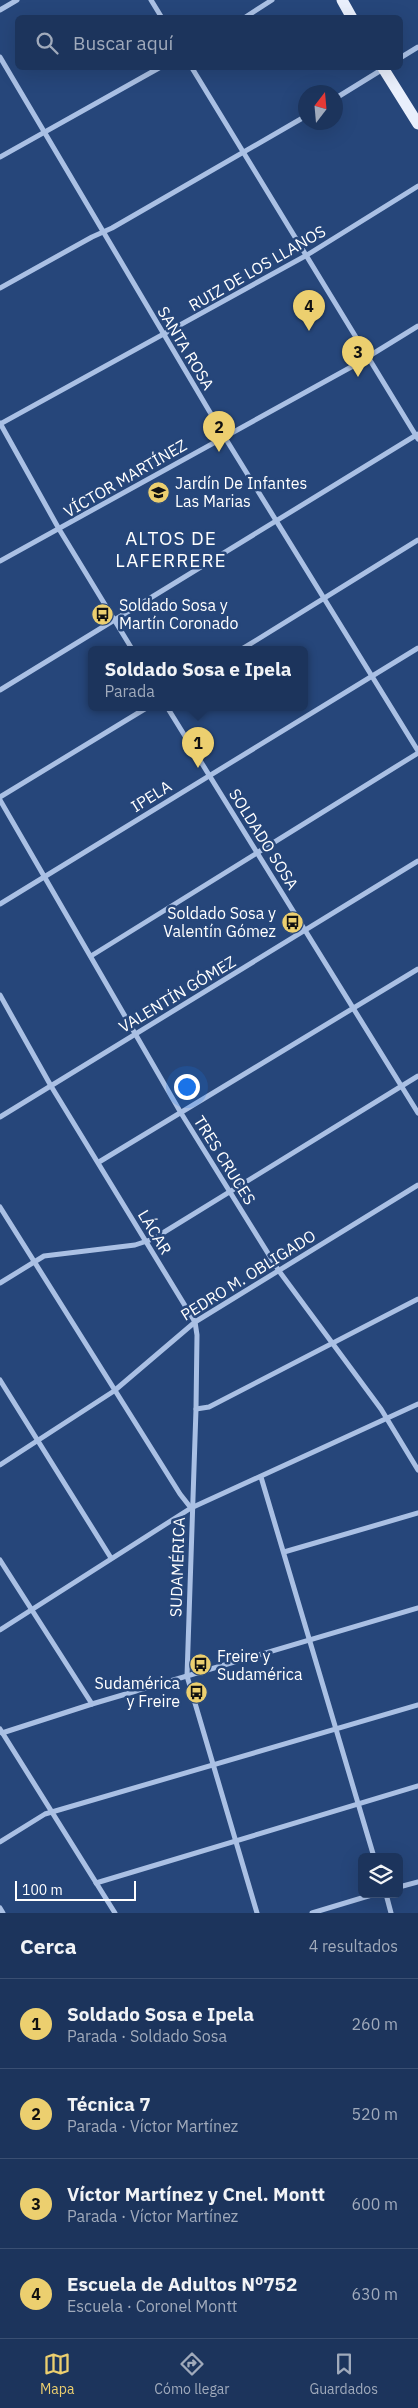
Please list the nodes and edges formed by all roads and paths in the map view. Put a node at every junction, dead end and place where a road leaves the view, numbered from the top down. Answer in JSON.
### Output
{"nodes":[{"id":1,"x":17,"y":0,"type":"edge"},
{"id":2,"x":151,"y":0,"type":"edge"},
{"id":3,"x":272,"y":0,"type":"edge"},
{"id":4,"x":342,"y":0,"type":"edge"},
{"id":5,"x":0,"y":10,"type":"edge"},
{"id":6,"x":160,"y":15,"type":"edge"},
{"id":7,"x":249,"y":15,"type":"edge"},
{"id":8,"x":350,"y":15,"type":"edge"},
{"id":9,"x":418,"y":47,"type":"edge"},
{"id":10,"x":403,"y":56,"type":"edge"},
{"id":11,"x":0,"y":57,"type":"edge"},
{"id":12,"x":155,"y":70,"type":"edge"},
{"id":13,"x":193,"y":70,"type":"edge"},
{"id":14,"x":381,"y":70,"type":"edge"},
{"id":15,"x":385,"y":70,"type":"edge"},
{"id":16,"x":343,"y":94,"type":"edge"},
{"id":17,"x":298,"y":121,"type":"edge"},
{"id":18,"x":418,"y":124,"type":"edge"},
{"id":19,"x":44,"y":132,"type":"junction"},
{"id":20,"x":244,"y":153,"type":"junction"},
{"id":21,"x":0,"y":157,"type":"edge"},
{"id":22,"x":418,"y":186,"type":"edge"},
{"id":23,"x":102,"y":232,"type":"junction"},
{"id":24,"x":306,"y":255,"type":"junction"},
{"id":25,"x":0,"y":288,"type":"edge"},
{"id":26,"x":418,"y":326,"type":"edge"},
{"id":27,"x":164,"y":334,"type":"junction"},
{"id":28,"x":368,"y":357,"type":"junction"},
{"id":29,"x":0,"y":424,"type":"edge"},
{"id":30,"x":224,"y":436,"type":"junction"},
{"id":31,"x":417,"y":436,"type":"edge"},
{"id":32,"x":275,"y":520,"type":"junction"},
{"id":33,"x":59,"y":529,"type":"junction"},
{"id":34,"x":418,"y":540,"type":"edge"},
{"id":35,"x":0,"y":561,"type":"edge"},
{"id":36,"x":323,"y":599,"type":"junction"},
{"id":37,"x":115,"y":620,"type":"junction"},
{"id":38,"x":130,"y":646,"type":"edge"},
{"id":39,"x":247,"y":646,"type":"edge"},
{"id":40,"x":418,"y":648,"type":"edge"},
{"id":41,"x":372,"y":676,"type":"junction"},
{"id":42,"x":0,"y":690,"type":"edge"},
{"id":43,"x":142,"y":711,"type":"edge"},
{"id":44,"x":170,"y":711,"type":"edge"},
{"id":45,"x":418,"y":752,"type":"edge"},
{"id":46,"x":210,"y":774,"type":"junction"},
{"id":47,"x":0,"y":799,"type":"edge"},
{"id":48,"x":257,"y":852,"type":"junction"},
{"id":49,"x":418,"y":861,"type":"edge"},
{"id":50,"x":45,"y":876,"type":"junction"},
{"id":51,"x":0,"y":904,"type":"edge"},
{"id":52,"x":306,"y":930,"type":"junction"},
{"id":53,"x":91,"y":956,"type":"junction"},
{"id":54,"x":418,"y":969,"type":"edge"},
{"id":55,"x":0,"y":994,"type":"edge"},
{"id":56,"x":353,"y":1009,"type":"junction"},
{"id":57,"x":134,"y":1034,"type":"junction"},
{"id":58,"x":418,"y":1076,"type":"edge"},
{"id":59,"x":51,"y":1086,"type":"junction"},
{"id":60,"x":401,"y":1086,"type":"junction"},
{"id":61,"x":181,"y":1113,"type":"junction"},
{"id":62,"x":418,"y":1113,"type":"edge"},
{"id":63,"x":0,"y":1117,"type":"edge"},
{"id":64,"x":99,"y":1162,"type":"junction"},
{"id":65,"x":418,"y":1185,"type":"edge"},
{"id":66,"x":229,"y":1190,"type":"junction"},
{"id":67,"x":0,"y":1207,"type":"edge"},
{"id":68,"x":146,"y":1242,"type":"junction"},
{"id":69,"x":34,"y":1261,"type":"junction"},
{"id":70,"x":279,"y":1271,"type":"junction"},
{"id":71,"x":0,"y":1283,"type":"edge"},
{"id":72,"x":418,"y":1299,"type":"edge"},
{"id":73,"x":195,"y":1322,"type":"junction"},
{"id":74,"x":333,"y":1344,"type":"junction"},
{"id":75,"x":0,"y":1380,"type":"edge"},
{"id":76,"x":114,"y":1391,"type":"junction"},
{"id":77,"x":418,"y":1404,"type":"edge"},
{"id":78,"x":196,"y":1409,"type":"junction"},
{"id":79,"x":388,"y":1419,"type":"junction"},
{"id":80,"x":39,"y":1440,"type":"junction"},
{"id":81,"x":0,"y":1465,"type":"edge"},
{"id":82,"x":418,"y":1470,"type":"edge"},
{"id":83,"x":261,"y":1477,"type":"junction"},
{"id":84,"x":192,"y":1508,"type":"junction"},
{"id":85,"x":418,"y":1513,"type":"edge"},
{"id":86,"x":284,"y":1552,"type":"junction"},
{"id":87,"x":111,"y":1558,"type":"junction"},
{"id":88,"x":0,"y":1560,"type":"edge"},
{"id":89,"x":418,"y":1608,"type":"edge"},
{"id":90,"x":31,"y":1610,"type":"junction"},
{"id":91,"x":0,"y":1630,"type":"edge"},
{"id":92,"x":310,"y":1640,"type":"junction"},
{"id":93,"x":187,"y":1676,"type":"junction"},
{"id":94,"x":92,"y":1704,"type":"junction"},
{"id":95,"x":418,"y":1705,"type":"edge"},
{"id":96,"x":337,"y":1729,"type":"junction"},
{"id":97,"x":1,"y":1731,"type":"edge"},
{"id":98,"x":212,"y":1766,"type":"junction"},
{"id":99,"x":418,"y":1786,"type":"edge"},
{"id":100,"x":358,"y":1804,"type":"junction"},
{"id":101,"x":53,"y":1812,"type":"junction"},
{"id":102,"x":236,"y":1840,"type":"junction"},
{"id":103,"x":0,"y":1842,"type":"edge"},
{"id":104,"x":373,"y":1853,"type":"edge"},
{"id":105,"x":418,"y":1882,"type":"edge"},
{"id":106,"x":96,"y":1883,"type":"junction"},
{"id":107,"x":403,"y":1886,"type":"edge"},
{"id":108,"x":362,"y":1898,"type":"edge"},
{"id":109,"x":387,"y":1898,"type":"edge"},
{"id":110,"x":0,"y":1908,"type":"edge"},
{"id":111,"x":3,"y":1913,"type":"edge"},
{"id":112,"x":115,"y":1913,"type":"edge"},
{"id":113,"x":258,"y":1913,"type":"edge"},
{"id":114,"x":312,"y":1913,"type":"edge"},
{"id":115,"x":391,"y":1913,"type":"edge"}],
"edges":[{"from":1,"to":5,"type":"street"},
{"from":2,"to":6,"type":"street"},
{"from":3,"to":7,"type":"street"},
{"from":4,"to":8,"type":"main road"},
{"from":9,"to":10,"type":"street"},
{"from":11,"to":19,"type":"street","name":"SANTA ROSA"},
{"from":12,"to":19,"type":"street"},
{"from":13,"to":20,"type":"street"},
{"from":14,"to":16,"type":"street"},
{"from":15,"to":18,"type":"main road"},
{"from":17,"to":20,"type":"street"},
{"from":19,"to":21,"type":"street"},
{"from":19,"to":23,"type":"street","name":"SANTA ROSA"},
{"from":20,"to":23,"type":"street"},
{"from":20,"to":24,"type":"street"},
{"from":22,"to":24,"type":"street","name":"RUIZ DE LOS LLANOS"},
{"from":23,"to":25,"type":"street"},
{"from":23,"to":27,"type":"street","name":"SANTA ROSA"},
{"from":24,"to":27,"type":"street","name":"RUIZ DE LOS LLANOS"},
{"from":24,"to":28,"type":"street"},
{"from":26,"to":28,"type":"street","name":"VÍCTOR MARTÍNEZ"},
{"from":27,"to":29,"type":"street","name":"RUIZ DE LOS LLANOS"},
{"from":27,"to":30,"type":"street","name":"SANTA ROSA"},
{"from":28,"to":30,"type":"street","name":"VÍCTOR MARTÍNEZ"},
{"from":28,"to":31,"type":"street"},
{"from":29,"to":33,"type":"street"},
{"from":30,"to":32,"type":"street","name":"SANTA ROSA"},
{"from":30,"to":33,"type":"street","name":"VÍCTOR MARTÍNEZ"},
{"from":31,"to":32,"type":"street"},
{"from":32,"to":36,"type":"street","name":"SANTA ROSA"},
{"from":32,"to":37,"type":"street"},
{"from":33,"to":35,"type":"street","name":"VÍCTOR MARTÍNEZ"},
{"from":33,"to":37,"type":"street"},
{"from":34,"to":36,"type":"street"},
{"from":36,"to":39,"type":"street"},
{"from":36,"to":41,"type":"street","name":"SANTA ROSA"},
{"from":37,"to":38,"type":"street"},
{"from":37,"to":42,"type":"street"},
{"from":40,"to":41,"type":"street","name":"IPELA"},
{"from":41,"to":45,"type":"street","name":"SANTA ROSA"},
{"from":41,"to":46,"type":"street","name":"IPELA"},
{"from":43,"to":47,"type":"street"},
{"from":44,"to":46,"type":"street","name":"SOLDADO SOSA"},
{"from":45,"to":48,"type":"street"},
{"from":46,"to":48,"type":"street","name":"SOLDADO SOSA"},
{"from":46,"to":50,"type":"street","name":"IPELA"},
{"from":47,"to":50,"type":"street","name":"TRES CRUCES"},
{"from":48,"to":52,"type":"street","name":"SOLDADO SOSA"},
{"from":48,"to":53,"type":"street"},
{"from":49,"to":52,"type":"street","name":"VALENTÍN GÓMEZ"},
{"from":50,"to":51,"type":"street","name":"IPELA"},
{"from":50,"to":53,"type":"street","name":"TRES CRUCES"},
{"from":52,"to":56,"type":"street","name":"SOLDADO SOSA"},
{"from":52,"to":57,"type":"street","name":"VALENTÍN GÓMEZ"},
{"from":53,"to":57,"type":"street","name":"TRES CRUCES"},
{"from":54,"to":56,"type":"street"},
{"from":55,"to":59,"type":"street","name":"LÁCAR"},
{"from":56,"to":60,"type":"street","name":"SOLDADO SOSA"},
{"from":56,"to":61,"type":"street"},
{"from":57,"to":59,"type":"street","name":"VALENTÍN GÓMEZ"},
{"from":57,"to":61,"type":"street","name":"TRES CRUCES"},
{"from":58,"to":60,"type":"street"},
{"from":59,"to":63,"type":"street","name":"VALENTÍN GÓMEZ"},
{"from":59,"to":64,"type":"street","name":"LÁCAR"},
{"from":60,"to":62,"type":"street","name":"SOLDADO SOSA"},
{"from":60,"to":66,"type":"street"},
{"from":61,"to":64,"type":"street"},
{"from":61,"to":66,"type":"street","name":"TRES CRUCES"},
{"from":64,"to":68,"type":"street","name":"LÁCAR"},
{"from":65,"to":70,"type":"street","name":"PEDRO M. OBLIGADO"},
{"from":66,"to":68,"type":"street"},
{"from":66,"to":70,"type":"street","name":"TRES CRUCES"},
{"from":67,"to":69,"type":"street","name":"SUDAMÉRICA"},
{"from":68,"to":69,"type":"street"},
{"from":68,"to":73,"type":"street","name":"LÁCAR"},
{"from":69,"to":71,"type":"street"},
{"from":69,"to":76,"type":"street","name":"SUDAMÉRICA"},
{"from":70,"to":73,"type":"street","name":"PEDRO M. OBLIGADO"},
{"from":70,"to":74,"type":"street","name":"TRES CRUCES"},
{"from":72,"to":74,"type":"street"},
{"from":73,"to":76,"type":"street","name":"PEDRO M. OBLIGADO"},
{"from":73,"to":78,"type":"street","name":"LÁCAR"},
{"from":74,"to":78,"type":"street"},
{"from":74,"to":79,"type":"street","name":"TRES CRUCES"},
{"from":75,"to":80,"type":"street"},
{"from":76,"to":80,"type":"street","name":"PEDRO M. OBLIGADO"},
{"from":76,"to":84,"type":"street","name":"SUDAMÉRICA"},
{"from":77,"to":79,"type":"street"},
{"from":78,"to":84,"type":"street","name":"LÁCAR"},
{"from":79,"to":82,"type":"street","name":"TRES CRUCES"},
{"from":79,"to":83,"type":"street"},
{"from":80,"to":81,"type":"street","name":"PEDRO M. OBLIGADO"},
{"from":80,"to":87,"type":"street"},
{"from":83,"to":84,"type":"street"},
{"from":83,"to":86,"type":"street"},
{"from":84,"to":87,"type":"street"},
{"from":84,"to":93,"type":"street","name":"SUDAMÉRICA"},
{"from":85,"to":86,"type":"street"},
{"from":86,"to":92,"type":"street"},
{"from":87,"to":90,"type":"street"},
{"from":88,"to":90,"type":"street"},
{"from":89,"to":92,"type":"street"},
{"from":90,"to":91,"type":"street"},
{"from":90,"to":94,"type":"street"},
{"from":92,"to":93,"type":"street"},
{"from":92,"to":96,"type":"street"},
{"from":93,"to":94,"type":"street"},
{"from":93,"to":98,"type":"street","name":"SUDAMÉRICA"},
{"from":94,"to":97,"type":"street"},
{"from":95,"to":96,"type":"street"},
{"from":96,"to":98,"type":"street"},
{"from":96,"to":100,"type":"street"},
{"from":97,"to":101,"type":"street"},
{"from":98,"to":101,"type":"street"},
{"from":98,"to":102,"type":"street","name":"SUDAMÉRICA"},
{"from":99,"to":100,"type":"street"},
{"from":100,"to":102,"type":"street"},
{"from":100,"to":104,"type":"street"},
{"from":101,"to":103,"type":"street"},
{"from":101,"to":106,"type":"street"},
{"from":102,"to":106,"type":"street"},
{"from":102,"to":113,"type":"street","name":"SUDAMÉRICA"},
{"from":105,"to":107,"type":"street"},
{"from":106,"to":112,"type":"street"},
{"from":108,"to":114,"type":"street"},
{"from":109,"to":115,"type":"street"},
{"from":110,"to":111,"type":"street"}]}
